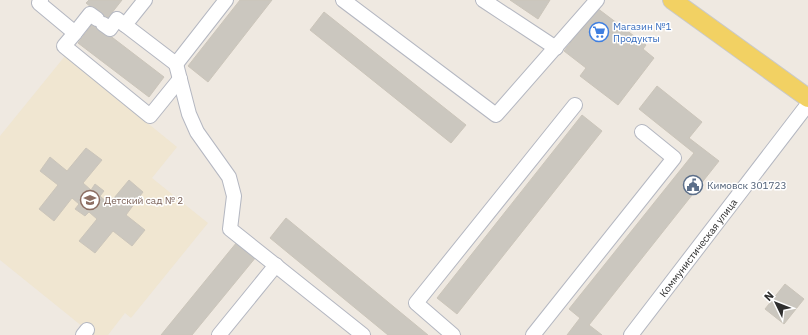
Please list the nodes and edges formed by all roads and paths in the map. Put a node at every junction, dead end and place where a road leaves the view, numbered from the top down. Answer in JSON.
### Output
{"nodes":[{"id":1,"x":41,"y":0,"type":"edge"},
{"id":2,"x":145,"y":0,"type":"edge"},
{"id":3,"x":226,"y":0,"type":"edge"},
{"id":4,"x":343,"y":0,"type":"edge"},
{"id":5,"x":483,"y":0,"type":"edge"},
{"id":6,"x":597,"y":0,"type":"edge"},
{"id":7,"x":672,"y":0,"type":"edge"},
{"id":8,"x":125,"y":25,"type":"junction"},
{"id":9,"x":75,"y":33,"type":"junction"},
{"id":10,"x":556,"y":48,"type":"junction"},
{"id":11,"x":176,"y":64,"type":"junction"},
{"id":12,"x":180,"y":78,"type":"junction"},
{"id":13,"x":808,"y":98,"type":"edge"},
{"id":14,"x":808,"y":104,"type":"edge"},
{"id":15,"x":575,"y":105,"type":"dead end"},
{"id":16,"x":642,"y":132,"type":"dead end"},
{"id":17,"x":276,"y":266,"type":"junction"},
{"id":18,"x":219,"y":335,"type":"edge"},
{"id":19,"x":363,"y":335,"type":"edge"},
{"id":20,"x":453,"y":335,"type":"edge"},
{"id":21,"x":533,"y":335,"type":"edge"},
{"id":22,"x":631,"y":335,"type":"edge"}],
"edges":[{"from":1,"to":9,"type":"street"},
{"from":2,"to":8,"type":"street"},
{"from":3,"to":11,"type":"street"},
{"from":4,"to":10,"type":"street"},
{"from":5,"to":10,"type":"street"},
{"from":6,"to":10,"type":"street"},
{"from":7,"to":13,"type":"main road"},
{"from":8,"to":9,"type":"street"},
{"from":8,"to":11,"type":"street"},
{"from":9,"to":12,"type":"street"},
{"from":11,"to":12,"type":"street"},
{"from":12,"to":17,"type":"street"},
{"from":14,"to":22,"type":"street","name":"Коммунистическая улица"},
{"from":15,"to":20,"type":"street"},
{"from":16,"to":21,"type":"street"},
{"from":17,"to":18,"type":"street"},
{"from":17,"to":19,"type":"street"}]}
